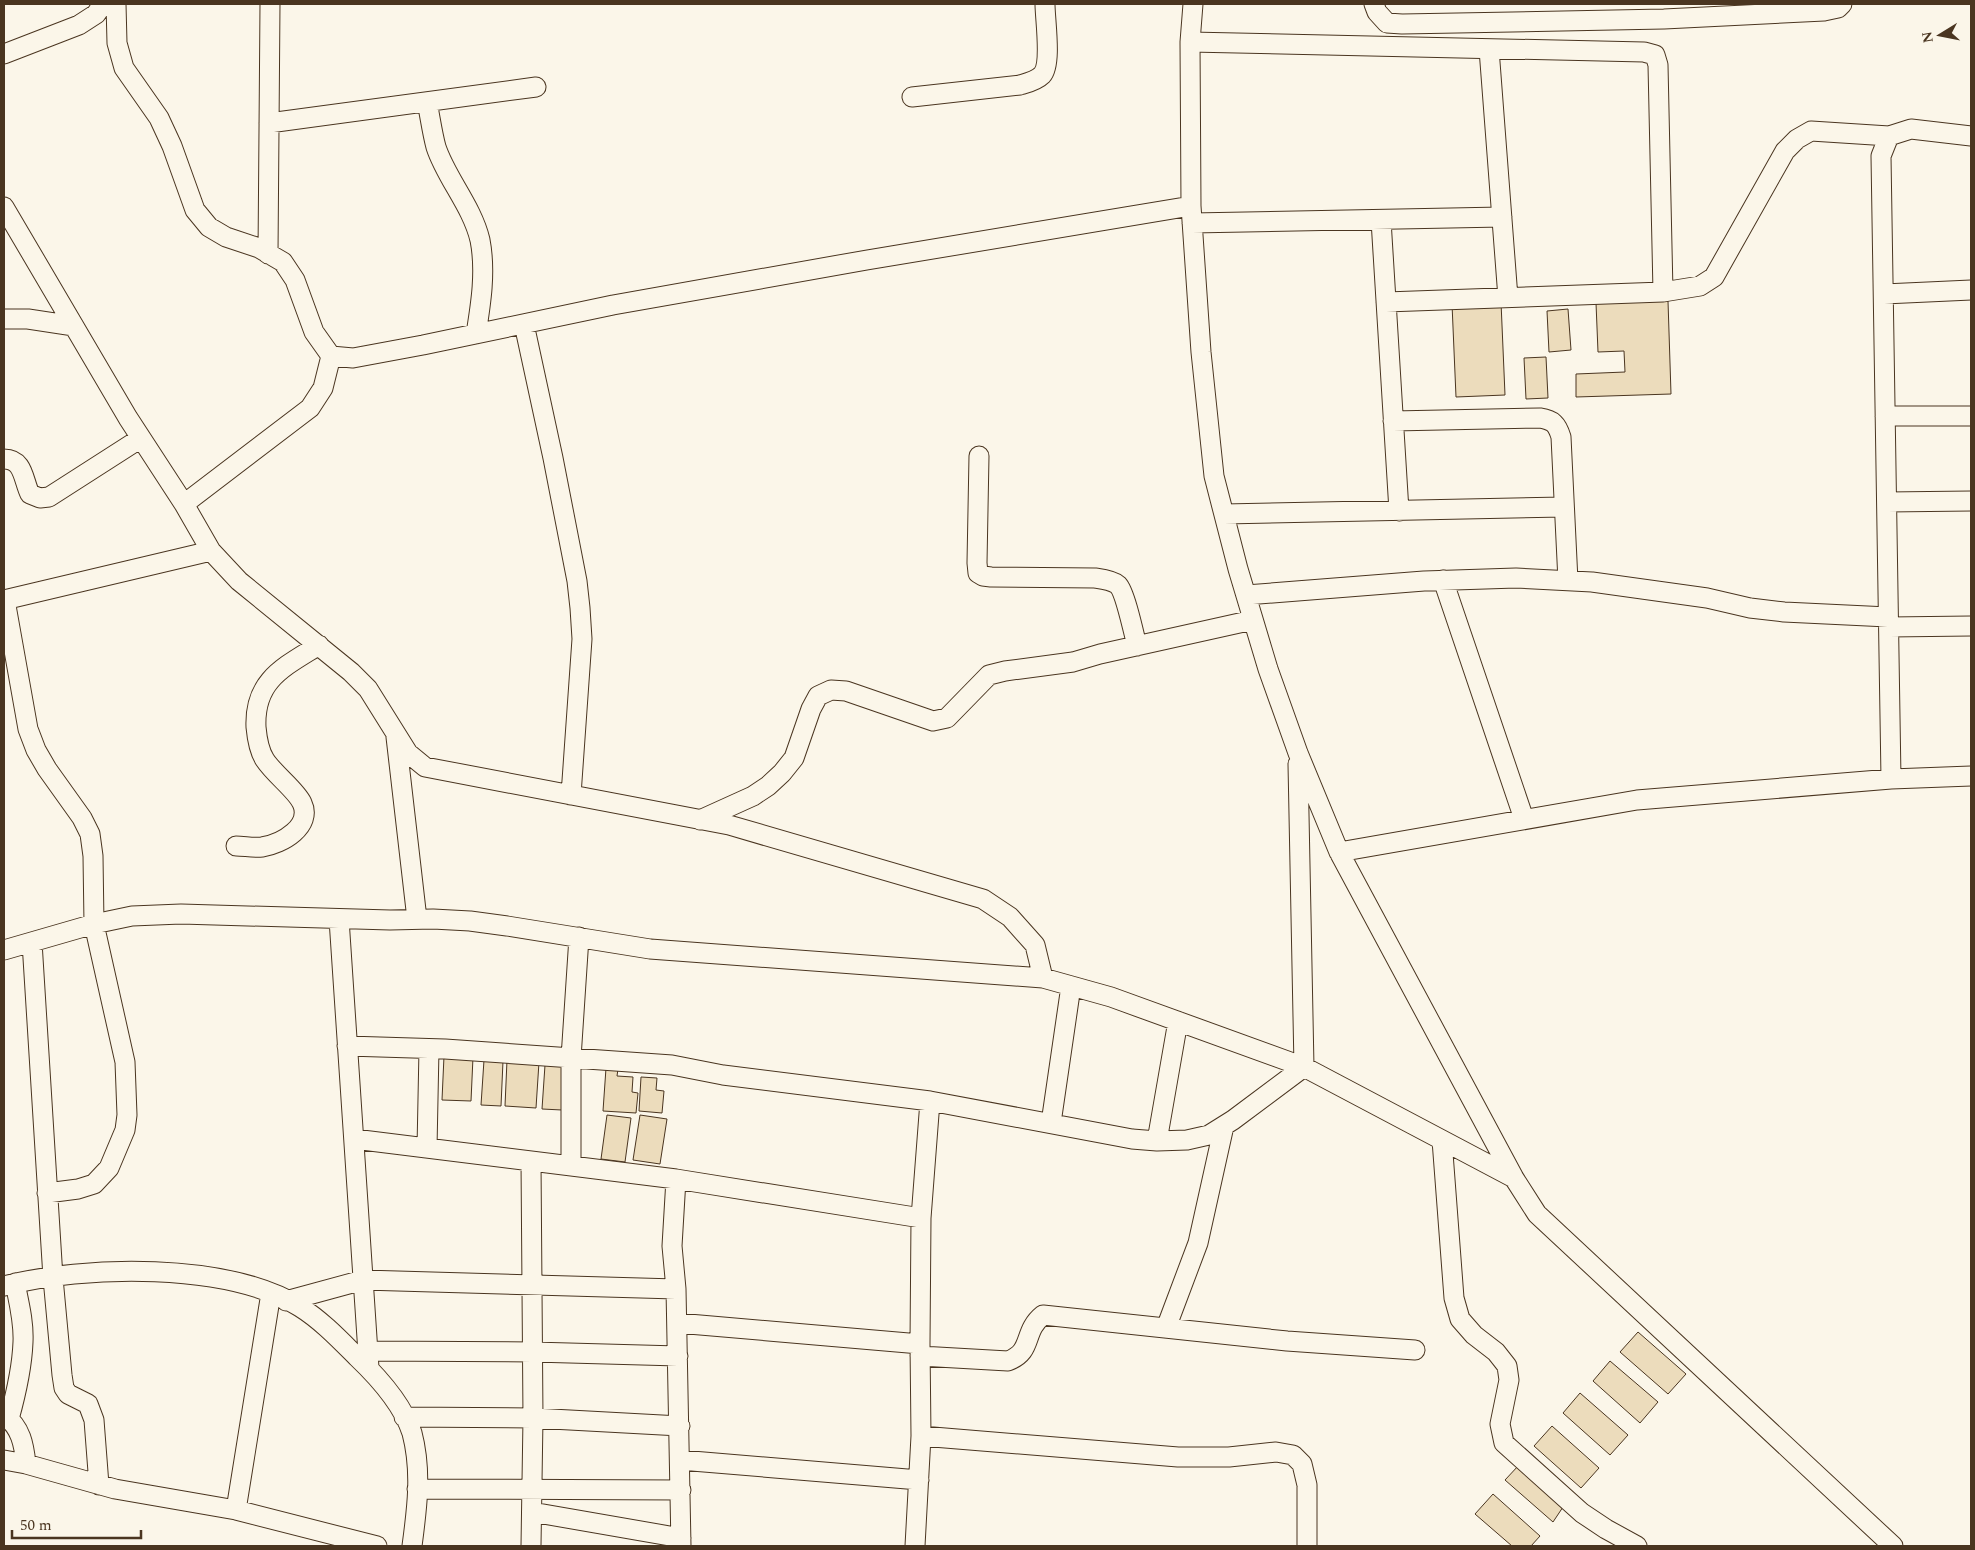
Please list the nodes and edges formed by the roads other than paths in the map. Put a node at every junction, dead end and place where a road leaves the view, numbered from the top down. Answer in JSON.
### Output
{"nodes":[{"id":1,"x":116,"y":4,"type":"edge"},
{"id":2,"x":270,"y":4,"type":"edge"},
{"id":3,"x":1045,"y":4,"type":"edge"},
{"id":4,"x":1193,"y":4,"type":"edge"},
{"id":5,"x":1374,"y":4,"type":"edge"},
{"id":6,"x":1842,"y":4,"type":"edge"},
{"id":7,"x":97,"y":7,"type":"edge"},
{"id":8,"x":1664,"y":11,"type":"edge"},
{"id":9,"x":1190,"y":42,"type":"junction"},
{"id":10,"x":1489,"y":49,"type":"junction"},
{"id":11,"x":4,"y":54,"type":"edge"},
{"id":12,"x":536,"y":87,"type":"dead end"},
{"id":13,"x":912,"y":97,"type":"dead end"},
{"id":14,"x":428,"y":102,"type":"junction"},
{"id":15,"x":269,"y":123,"type":"junction"},
{"id":16,"x":1889,"y":136,"type":"junction"},
{"id":17,"x":1971,"y":136,"type":"edge"},
{"id":18,"x":4,"y":207,"type":"edge"},
{"id":19,"x":1192,"y":214,"type":"junction"},
{"id":20,"x":1502,"y":217,"type":"junction"},
{"id":21,"x":1381,"y":220,"type":"junction"},
{"id":22,"x":268,"y":254,"type":"junction"},
{"id":23,"x":1971,"y":290,"type":"edge"},
{"id":24,"x":1663,"y":292,"type":"junction"},
{"id":25,"x":1884,"y":294,"type":"junction"},
{"id":26,"x":1508,"y":298,"type":"junction"},
{"id":27,"x":1386,"y":302,"type":"junction"},
{"id":28,"x":4,"y":318,"type":"edge"},
{"id":29,"x":524,"y":324,"type":"junction"},
{"id":30,"x":74,"y":326,"type":"junction"},
{"id":31,"x":476,"y":334,"type":"junction"},
{"id":32,"x":332,"y":356,"type":"junction"},
{"id":33,"x":1885,"y":416,"type":"junction"},
{"id":34,"x":1971,"y":416,"type":"edge"},
{"id":35,"x":1393,"y":421,"type":"junction"},
{"id":36,"x":141,"y":438,"type":"junction"},
{"id":37,"x":980,"y":456,"type":"dead end"},
{"id":38,"x":4,"y":459,"type":"edge"},
{"id":39,"x":1971,"y":501,"type":"edge"},
{"id":40,"x":1887,"y":502,"type":"junction"},
{"id":41,"x":184,"y":504,"type":"junction"},
{"id":42,"x":1564,"y":507,"type":"junction"},
{"id":43,"x":1398,"y":511,"type":"junction"},
{"id":44,"x":1224,"y":514,"type":"junction"},
{"id":45,"x":211,"y":552,"type":"junction"},
{"id":46,"x":1443,"y":580,"type":"junction"},
{"id":47,"x":1568,"y":581,"type":"junction"},
{"id":48,"x":1246,"y":595,"type":"junction"},
{"id":49,"x":4,"y":600,"type":"edge"},
{"id":50,"x":1253,"y":620,"type":"junction"},
{"id":51,"x":1889,"y":622,"type":"junction"},
{"id":52,"x":1971,"y":626,"type":"edge"},
{"id":53,"x":318,"y":645,"type":"junction"},
{"id":54,"x":1137,"y":646,"type":"junction"},
{"id":55,"x":395,"y":733,"type":"junction"},
{"id":56,"x":1298,"y":753,"type":"junction"},
{"id":57,"x":1971,"y":776,"type":"edge"},
{"id":58,"x":1891,"y":779,"type":"junction"},
{"id":59,"x":571,"y":796,"type":"junction"},
{"id":60,"x":1524,"y":819,"type":"junction"},
{"id":61,"x":700,"y":820,"type":"junction"},
{"id":62,"x":236,"y":846,"type":"dead end"},
{"id":63,"x":1339,"y":852,"type":"junction"},
{"id":64,"x":339,"y":919,"type":"junction"},
{"id":65,"x":417,"y":919,"type":"junction"},
{"id":66,"x":94,"y":924,"type":"junction"},
{"id":67,"x":578,"y":937,"type":"junction"},
{"id":68,"x":32,"y":942,"type":"junction"},
{"id":69,"x":4,"y":950,"type":"edge"},
{"id":70,"x":1043,"y":978,"type":"junction"},
{"id":71,"x":1071,"y":986,"type":"junction"},
{"id":72,"x":1178,"y":1021,"type":"junction"},
{"id":73,"x":347,"y":1046,"type":"junction"},
{"id":74,"x":429,"y":1048,"type":"junction"},
{"id":75,"x":571,"y":1058,"type":"junction"},
{"id":76,"x":1304,"y":1067,"type":"junction"},
{"id":77,"x":930,"y":1101,"type":"junction"},
{"id":78,"x":1051,"y":1124,"type":"junction"},
{"id":79,"x":1224,"y":1126,"type":"junction"},
{"id":80,"x":354,"y":1139,"type":"junction"},
{"id":81,"x":1442,"y":1140,"type":"junction"},
{"id":82,"x":1157,"y":1141,"type":"junction"},
{"id":83,"x":427,"y":1148,"type":"junction"},
{"id":84,"x":531,"y":1161,"type":"junction"},
{"id":85,"x":571,"y":1166,"type":"junction"},
{"id":86,"x":1514,"y":1178,"type":"junction"},
{"id":87,"x":676,"y":1179,"type":"junction"},
{"id":88,"x":47,"y":1193,"type":"junction"},
{"id":89,"x":921,"y":1218,"type":"junction"},
{"id":90,"x":53,"y":1278,"type":"junction"},
{"id":91,"x":363,"y":1280,"type":"junction"},
{"id":92,"x":533,"y":1284,"type":"junction"},
{"id":93,"x":9,"y":1285,"type":"edge"},
{"id":94,"x":676,"y":1288,"type":"junction"},
{"id":95,"x":279,"y":1297,"type":"junction"},
{"id":96,"x":677,"y":1323,"type":"junction"},
{"id":97,"x":1166,"y":1328,"type":"junction"},
{"id":98,"x":920,"y":1350,"type":"junction"},
{"id":99,"x":1415,"y":1350,"type":"dead end"},
{"id":100,"x":533,"y":1352,"type":"junction"},
{"id":101,"x":678,"y":1356,"type":"junction"},
{"id":102,"x":368,"y":1359,"type":"junction"},
{"id":103,"x":7,"y":1417,"type":"edge"},
{"id":104,"x":404,"y":1417,"type":"junction"},
{"id":105,"x":533,"y":1418,"type":"junction"},
{"id":106,"x":680,"y":1426,"type":"junction"},
{"id":107,"x":921,"y":1436,"type":"junction"},
{"id":108,"x":4,"y":1460,"type":"edge"},
{"id":109,"x":680,"y":1460,"type":"junction"},
{"id":110,"x":26,"y":1464,"type":"junction"},
{"id":111,"x":919,"y":1480,"type":"junction"},
{"id":112,"x":99,"y":1485,"type":"junction"},
{"id":113,"x":532,"y":1488,"type":"junction"},
{"id":114,"x":417,"y":1489,"type":"junction"},
{"id":115,"x":681,"y":1490,"type":"junction"},
{"id":116,"x":236,"y":1510,"type":"junction"},
{"id":117,"x":532,"y":1512,"type":"junction"},
{"id":118,"x":681,"y":1542,"type":"edge"},
{"id":119,"x":377,"y":1546,"type":"edge"},
{"id":120,"x":412,"y":1546,"type":"edge"},
{"id":121,"x":531,"y":1546,"type":"edge"},
{"id":122,"x":915,"y":1546,"type":"edge"},
{"id":123,"x":1306,"y":1546,"type":"edge"},
{"id":124,"x":1637,"y":1546,"type":"edge"},
{"id":125,"x":1893,"y":1546,"type":"edge"}],
"edges":[{"from":1,"to":22,"type":"street"},
{"from":2,"to":15,"type":"street"},
{"from":3,"to":13,"type":"street"},
{"from":4,"to":9,"type":"street"},
{"from":5,"to":8,"type":"street"},
{"from":6,"to":8,"type":"street"},
{"from":7,"to":11,"type":"street"},
{"from":9,"to":10,"type":"street"},
{"from":9,"to":19,"type":"street"},
{"from":10,"to":20,"type":"street"},
{"from":10,"to":24,"type":"street"},
{"from":12,"to":14,"type":"street"},
{"from":14,"to":15,"type":"street"},
{"from":14,"to":31,"type":"street"},
{"from":15,"to":22,"type":"street"},
{"from":16,"to":17,"type":"street"},
{"from":16,"to":24,"type":"street"},
{"from":16,"to":25,"type":"street"},
{"from":18,"to":30,"type":"street"},
{"from":19,"to":21,"type":"street"},
{"from":19,"to":29,"type":"street"},
{"from":19,"to":44,"type":"street"},
{"from":20,"to":21,"type":"street"},
{"from":20,"to":26,"type":"street"},
{"from":21,"to":27,"type":"street"},
{"from":22,"to":32,"type":"street"},
{"from":23,"to":25,"type":"street"},
{"from":24,"to":26,"type":"street"},
{"from":25,"to":33,"type":"street"},
{"from":26,"to":27,"type":"street"},
{"from":27,"to":35,"type":"street"},
{"from":28,"to":30,"type":"street"},
{"from":29,"to":31,"type":"street"},
{"from":29,"to":59,"type":"street"},
{"from":30,"to":36,"type":"street"},
{"from":31,"to":32,"type":"street"},
{"from":32,"to":41,"type":"street"},
{"from":33,"to":34,"type":"street"},
{"from":33,"to":40,"type":"street"},
{"from":35,"to":42,"type":"street"},
{"from":35,"to":43,"type":"street"},
{"from":36,"to":38,"type":"street"},
{"from":36,"to":41,"type":"street"},
{"from":37,"to":54,"type":"street"},
{"from":39,"to":40,"type":"street"},
{"from":40,"to":51,"type":"street"},
{"from":41,"to":45,"type":"street"},
{"from":42,"to":43,"type":"street"},
{"from":42,"to":47,"type":"street"},
{"from":43,"to":44,"type":"street"},
{"from":44,"to":48,"type":"street"},
{"from":45,"to":49,"type":"street"},
{"from":45,"to":53,"type":"street"},
{"from":46,"to":47,"type":"street"},
{"from":46,"to":48,"type":"street"},
{"from":46,"to":60,"type":"street"},
{"from":47,"to":51,"type":"street"},
{"from":48,"to":50,"type":"street"},
{"from":49,"to":66,"type":"street"},
{"from":50,"to":54,"type":"street"},
{"from":50,"to":56,"type":"street"},
{"from":51,"to":52,"type":"street"},
{"from":51,"to":58,"type":"street"},
{"from":53,"to":55,"type":"street"},
{"from":53,"to":62,"type":"street"},
{"from":54,"to":61,"type":"street"},
{"from":55,"to":59,"type":"street"},
{"from":55,"to":65,"type":"street"},
{"from":56,"to":63,"type":"street"},
{"from":56,"to":76,"type":"street"},
{"from":57,"to":58,"type":"street"},
{"from":58,"to":60,"type":"street"},
{"from":59,"to":61,"type":"street"},
{"from":60,"to":63,"type":"street"},
{"from":61,"to":70,"type":"street"},
{"from":63,"to":86,"type":"street"},
{"from":64,"to":65,"type":"street"},
{"from":64,"to":66,"type":"street"},
{"from":64,"to":73,"type":"street"},
{"from":65,"to":67,"type":"street"},
{"from":66,"to":68,"type":"street"},
{"from":66,"to":88,"type":"street"},
{"from":67,"to":70,"type":"street"},
{"from":67,"to":75,"type":"street"},
{"from":68,"to":69,"type":"street"},
{"from":68,"to":88,"type":"street"},
{"from":70,"to":71,"type":"street"},
{"from":71,"to":72,"type":"street"},
{"from":71,"to":78,"type":"street"},
{"from":72,"to":76,"type":"street"},
{"from":72,"to":82,"type":"street"},
{"from":73,"to":74,"type":"street"},
{"from":73,"to":80,"type":"street"},
{"from":74,"to":75,"type":"street"},
{"from":74,"to":83,"type":"street"},
{"from":75,"to":77,"type":"street"},
{"from":75,"to":85,"type":"street"},
{"from":76,"to":79,"type":"street"},
{"from":76,"to":81,"type":"street"},
{"from":77,"to":78,"type":"street"},
{"from":77,"to":89,"type":"street"},
{"from":78,"to":82,"type":"street"},
{"from":79,"to":82,"type":"street"},
{"from":79,"to":97,"type":"street"},
{"from":80,"to":83,"type":"street"},
{"from":80,"to":91,"type":"street"},
{"from":81,"to":86,"type":"street"},
{"from":81,"to":124,"type":"street"},
{"from":83,"to":84,"type":"street"},
{"from":84,"to":85,"type":"street"},
{"from":84,"to":92,"type":"street"},
{"from":85,"to":87,"type":"street"},
{"from":86,"to":125,"type":"street"},
{"from":87,"to":89,"type":"street"},
{"from":87,"to":94,"type":"street"},
{"from":88,"to":90,"type":"street"},
{"from":89,"to":98,"type":"street"},
{"from":90,"to":93,"type":"street"},
{"from":90,"to":95,"type":"street"},
{"from":90,"to":112,"type":"street"},
{"from":91,"to":92,"type":"street"},
{"from":91,"to":95,"type":"street"},
{"from":91,"to":102,"type":"street"},
{"from":92,"to":94,"type":"street"},
{"from":92,"to":100,"type":"street"},
{"from":93,"to":103,"type":"street"},
{"from":94,"to":96,"type":"street"},
{"from":95,"to":102,"type":"street"},
{"from":95,"to":116,"type":"street"},
{"from":96,"to":98,"type":"street"},
{"from":96,"to":101,"type":"street"},
{"from":97,"to":98,"type":"street"},
{"from":97,"to":99,"type":"street"},
{"from":98,"to":107,"type":"street"},
{"from":100,"to":101,"type":"street"},
{"from":100,"to":102,"type":"street"},
{"from":100,"to":105,"type":"street"},
{"from":101,"to":106,"type":"street"},
{"from":102,"to":104,"type":"street"},
{"from":103,"to":110,"type":"street"},
{"from":104,"to":105,"type":"street"},
{"from":104,"to":114,"type":"street"},
{"from":105,"to":106,"type":"street"},
{"from":105,"to":113,"type":"street"},
{"from":106,"to":109,"type":"street"},
{"from":107,"to":111,"type":"street"},
{"from":107,"to":123,"type":"street"},
{"from":108,"to":110,"type":"street"},
{"from":109,"to":111,"type":"street"},
{"from":109,"to":115,"type":"street"},
{"from":110,"to":112,"type":"street"},
{"from":111,"to":122,"type":"street"},
{"from":112,"to":116,"type":"street"},
{"from":113,"to":114,"type":"street"},
{"from":113,"to":115,"type":"street"},
{"from":113,"to":117,"type":"street"},
{"from":114,"to":120,"type":"street"},
{"from":115,"to":118,"type":"street"},
{"from":116,"to":119,"type":"street"},
{"from":117,"to":118,"type":"street"},
{"from":117,"to":121,"type":"street"}]}
